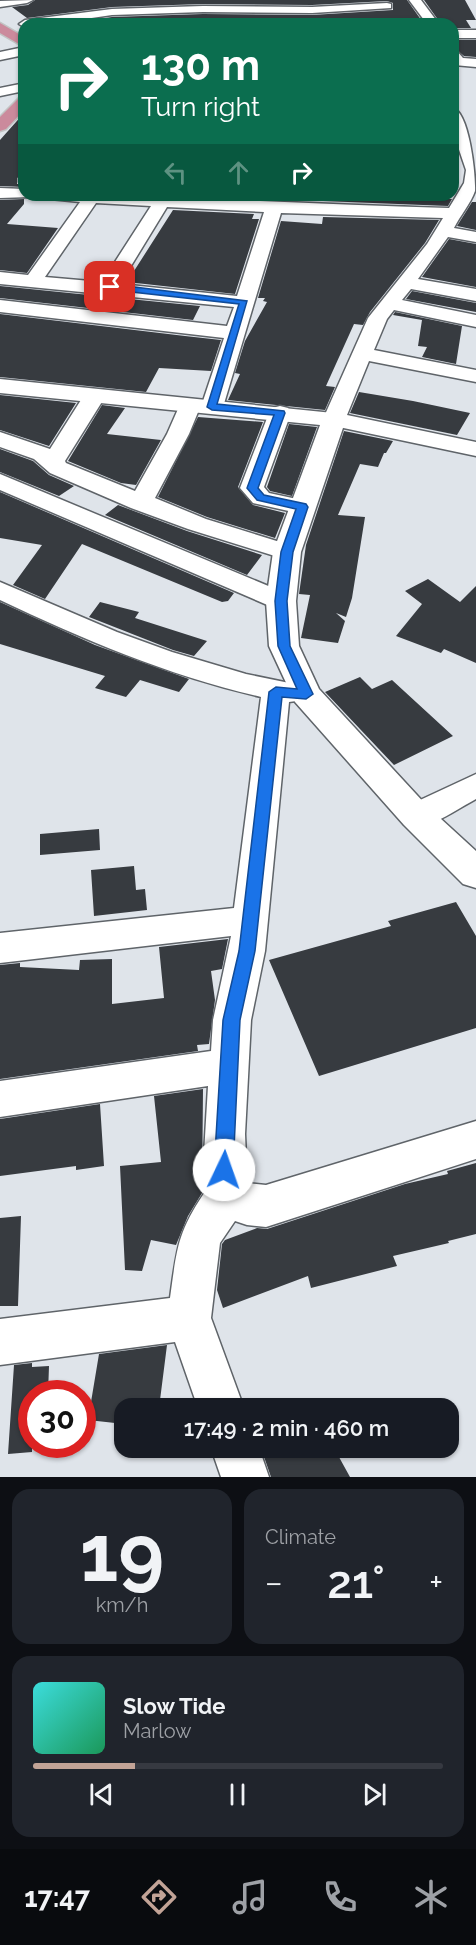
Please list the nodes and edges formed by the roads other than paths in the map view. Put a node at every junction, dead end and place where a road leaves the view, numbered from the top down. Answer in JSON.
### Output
{"nodes":[{"id":1,"x":27,"y":0,"type":"edge"},
{"id":2,"x":416,"y":0,"type":"edge"},
{"id":3,"x":0,"y":4,"type":"edge"},
{"id":4,"x":283,"y":4,"type":"edge"},
{"id":5,"x":340,"y":4,"type":"edge"},
{"id":6,"x":180,"y":5,"type":"edge"},
{"id":7,"x":387,"y":7,"type":"edge"},
{"id":8,"x":247,"y":8,"type":"junction"},
{"id":9,"x":112,"y":12,"type":"edge"},
{"id":10,"x":66,"y":18,"type":"edge"},
{"id":11,"x":248,"y":18,"type":"edge"},
{"id":12,"x":429,"y":18,"type":"edge"},
{"id":13,"x":459,"y":34,"type":"edge"},
{"id":14,"x":476,"y":34,"type":"edge"},
{"id":15,"x":18,"y":52,"type":"edge"},
{"id":16,"x":0,"y":56,"type":"edge"},
{"id":17,"x":459,"y":60,"type":"edge"},
{"id":18,"x":476,"y":63,"type":"edge"},
{"id":19,"x":18,"y":91,"type":"edge"},
{"id":20,"x":0,"y":92,"type":"edge"},
{"id":21,"x":18,"y":94,"type":"edge"},
{"id":22,"x":18,"y":97,"type":"edge"},
{"id":23,"x":0,"y":108,"type":"edge"},
{"id":24,"x":0,"y":126,"type":"edge"},
{"id":25,"x":459,"y":129,"type":"edge"},
{"id":26,"x":18,"y":187,"type":"edge"},
{"id":27,"x":0,"y":193,"type":"edge"},
{"id":28,"x":89,"y":201,"type":"edge"},
{"id":29,"x":144,"y":201,"type":"edge"},
{"id":30,"x":162,"y":202,"type":"junction"},
{"id":31,"x":274,"y":207,"type":"junction"},
{"id":32,"x":454,"y":213,"type":"junction"},
{"id":33,"x":443,"y":231,"type":"junction"},
{"id":34,"x":476,"y":237,"type":"edge"},
{"id":35,"x":0,"y":278,"type":"edge"},
{"id":36,"x":33,"y":281,"type":"junction"},
{"id":37,"x":405,"y":282,"type":"junction"},
{"id":38,"x":108,"y":288,"type":"junction"},
{"id":39,"x":476,"y":295,"type":"edge"},
{"id":40,"x":244,"y":302,"type":"junction"},
{"id":41,"x":388,"y":303,"type":"junction"},
{"id":42,"x":0,"y":306,"type":"edge"},
{"id":43,"x":476,"y":321,"type":"edge"},
{"id":44,"x":234,"y":333,"type":"junction"},
{"id":45,"x":362,"y":354,"type":"junction"},
{"id":46,"x":476,"y":376,"type":"edge"},
{"id":47,"x":2,"y":389,"type":"edge"},
{"id":48,"x":93,"y":397,"type":"junction"},
{"id":49,"x":201,"y":406,"type":"junction"},
{"id":50,"x":280,"y":413,"type":"junction"},
{"id":51,"x":334,"y":419,"type":"junction"},
{"id":52,"x":0,"y":439,"type":"edge"},
{"id":53,"x":476,"y":449,"type":"edge"},
{"id":54,"x":53,"y":462,"type":"junction"},
{"id":55,"x":0,"y":481,"type":"edge"},
{"id":56,"x":140,"y":503,"type":"junction"},
{"id":57,"x":302,"y":507,"type":"junction"},
{"id":58,"x":287,"y":552,"type":"junction"},
{"id":59,"x":0,"y":590,"type":"edge"},
{"id":60,"x":281,"y":601,"type":"junction"},
{"id":61,"x":291,"y":693,"type":"junction"},
{"id":62,"x":476,"y":785,"type":"edge"},
{"id":63,"x":416,"y":816,"type":"junction"},
{"id":64,"x":476,"y":874,"type":"edge"},
{"id":65,"x":250,"y":920,"type":"junction"},
{"id":66,"x":0,"y":948,"type":"edge"},
{"id":67,"x":229,"y":1066,"type":"junction"},
{"id":68,"x":0,"y":1099,"type":"edge"},
{"id":69,"x":476,"y":1140,"type":"edge"},
{"id":70,"x":229,"y":1194,"type":"junction"},
{"id":71,"x":189,"y":1318,"type":"junction"},
{"id":72,"x":0,"y":1342,"type":"edge"},
{"id":73,"x":217,"y":1398,"type":"edge"},
{"id":74,"x":238,"y":1458,"type":"edge"},
{"id":75,"x":245,"y":1477,"type":"edge"}],
"edges":[{"from":1,"to":3,"type":"street"},
{"from":2,"to":12,"type":"street"},
{"from":4,"to":5,"type":"street"},
{"from":4,"to":8,"type":"street"},
{"from":5,"to":7,"type":"street"},
{"from":6,"to":8,"type":"street"},
{"from":6,"to":9,"type":"street"},
{"from":8,"to":11,"type":"street"},
{"from":9,"to":10,"type":"street"},
{"from":13,"to":14,"type":"street"},
{"from":15,"to":16,"type":"street"},
{"from":17,"to":18,"type":"street"},
{"from":19,"to":20,"type":"street"},
{"from":21,"to":23,"type":"highway"},
{"from":22,"to":24,"type":"highway"},
{"from":25,"to":32,"type":"street"},
{"from":26,"to":27,"type":"street"},
{"from":28,"to":36,"type":"street"},
{"from":29,"to":30,"type":"street"},
{"from":30,"to":31,"type":"street"},
{"from":30,"to":38,"type":"street"},
{"from":31,"to":32,"type":"street"},
{"from":31,"to":40,"type":"street"},
{"from":32,"to":33,"type":"street"},
{"from":33,"to":34,"type":"street"},
{"from":33,"to":37,"type":"street"},
{"from":35,"to":36,"type":"street"},
{"from":36,"to":38,"type":"street"},
{"from":37,"to":39,"type":"street"},
{"from":37,"to":41,"type":"street"},
{"from":38,"to":40,"type":"street"},
{"from":40,"to":44,"type":"street"},
{"from":41,"to":43,"type":"street"},
{"from":41,"to":45,"type":"street"},
{"from":42,"to":44,"type":"street"},
{"from":44,"to":49,"type":"street"},
{"from":45,"to":46,"type":"street"},
{"from":45,"to":51,"type":"street"},
{"from":47,"to":48,"type":"street"},
{"from":48,"to":49,"type":"street"},
{"from":48,"to":54,"type":"street"},
{"from":49,"to":50,"type":"street"},
{"from":49,"to":56,"type":"street"},
{"from":50,"to":51,"type":"street"},
{"from":50,"to":57,"type":"street"},
{"from":51,"to":53,"type":"street"},
{"from":51,"to":57,"type":"street"},
{"from":52,"to":54,"type":"street"},
{"from":54,"to":56,"type":"street"},
{"from":55,"to":60,"type":"street"},
{"from":56,"to":58,"type":"street"},
{"from":57,"to":58,"type":"street"},
{"from":58,"to":60,"type":"street"},
{"from":59,"to":61,"type":"street"},
{"from":60,"to":61,"type":"street"},
{"from":61,"to":63,"type":"street"},
{"from":61,"to":65,"type":"street"},
{"from":62,"to":63,"type":"street"},
{"from":63,"to":64,"type":"street"},
{"from":65,"to":66,"type":"street"},
{"from":65,"to":67,"type":"street"},
{"from":67,"to":68,"type":"street"},
{"from":67,"to":70,"type":"street"},
{"from":69,"to":70,"type":"street"},
{"from":70,"to":71,"type":"street"},
{"from":71,"to":72,"type":"street"},
{"from":71,"to":73,"type":"street"},
{"from":74,"to":75,"type":"street"}]}
